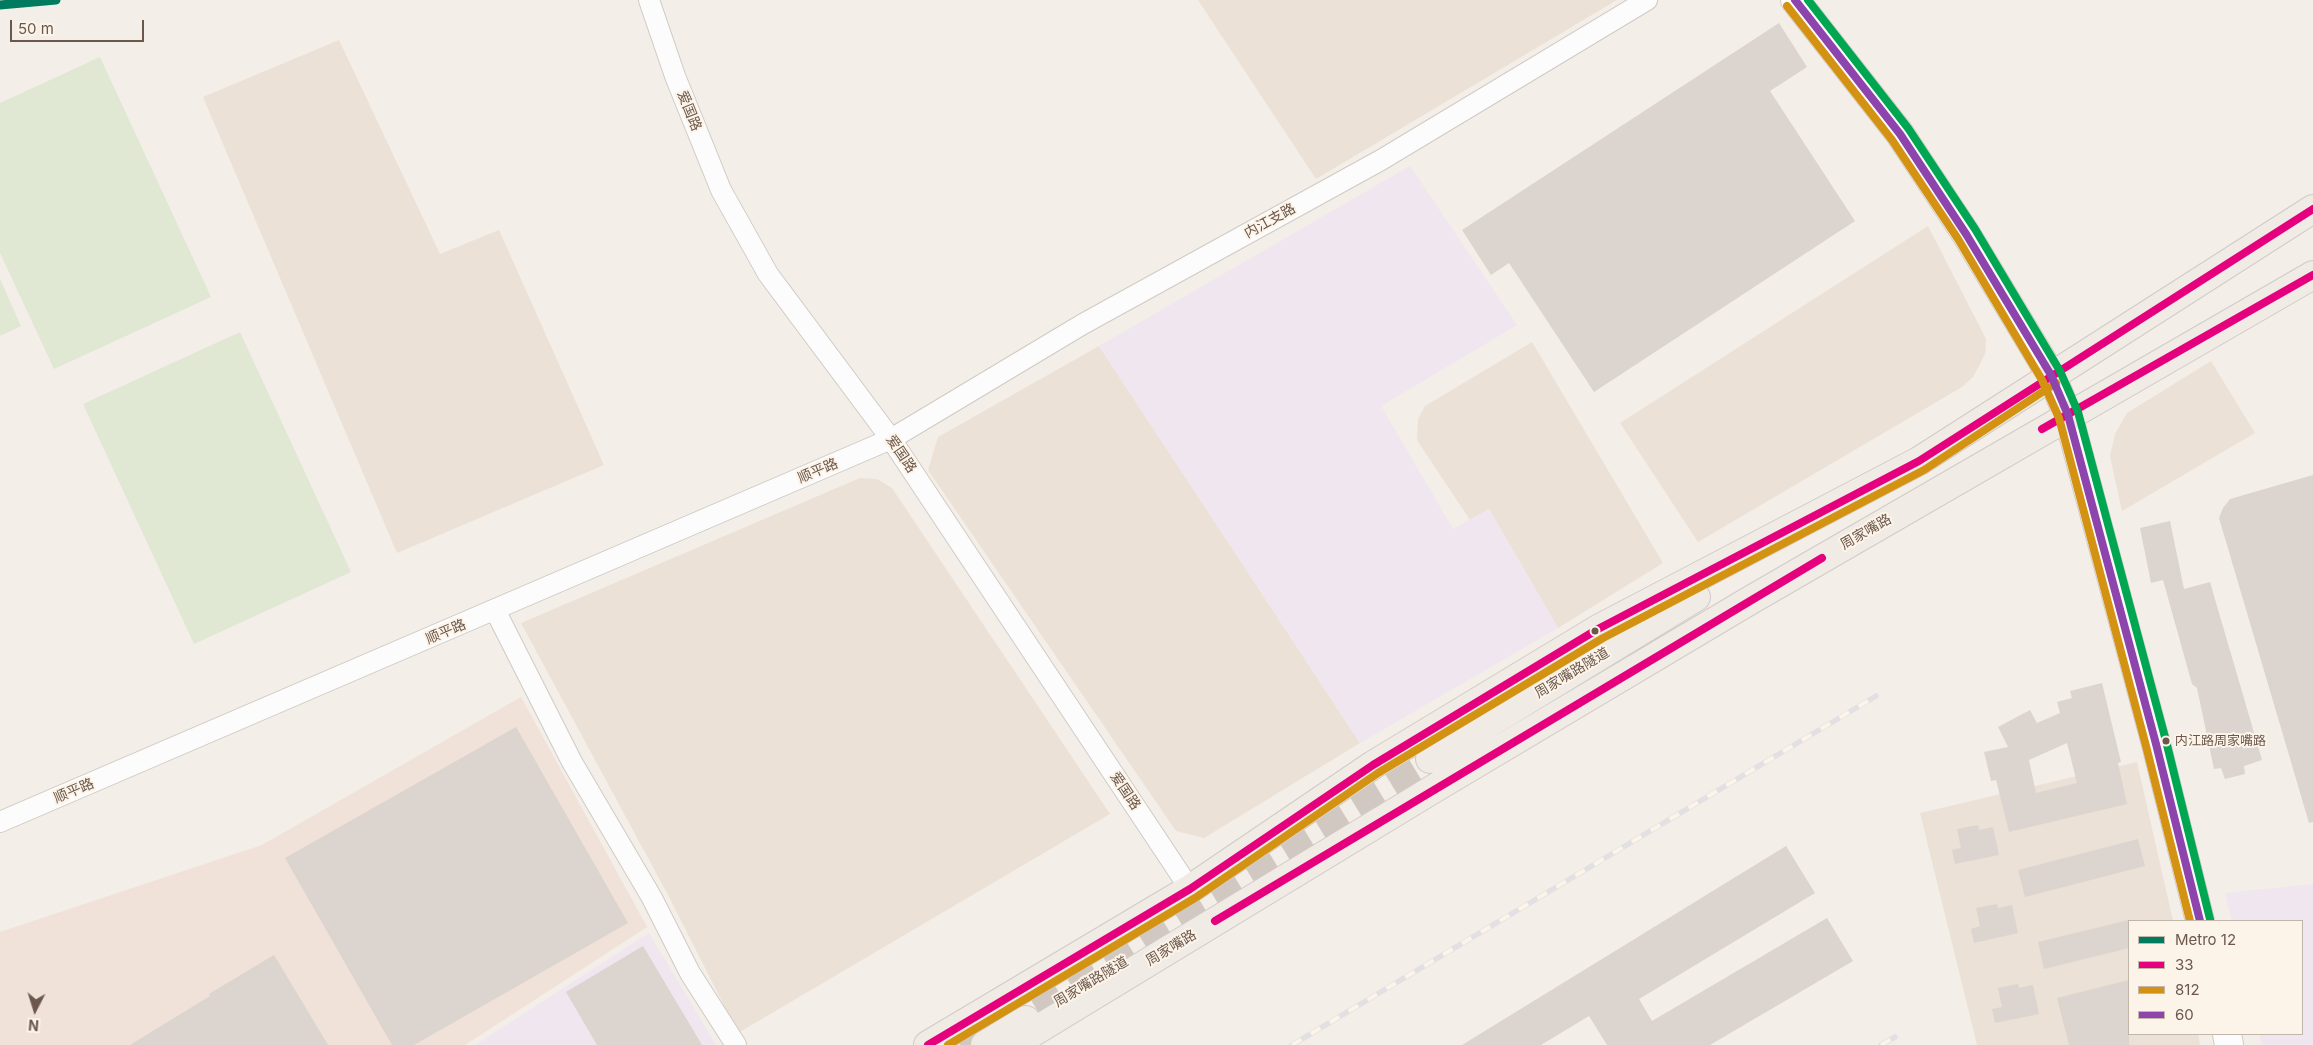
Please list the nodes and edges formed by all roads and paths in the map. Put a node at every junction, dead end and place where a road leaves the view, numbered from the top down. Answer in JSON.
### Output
{"nodes":[{"id":1,"x":649,"y":0,"type":"edge"},
{"id":2,"x":1647,"y":0,"type":"edge"},
{"id":3,"x":1795,"y":0,"type":"edge"},
{"id":4,"x":2313,"y":209,"type":"edge"},
{"id":5,"x":2313,"y":275,"type":"edge"},
{"id":6,"x":2051,"y":375,"type":"junction"},
{"id":7,"x":2068,"y":415,"type":"junction"},
{"id":8,"x":891,"y":439,"type":"junction"},
{"id":9,"x":1919,"y":461,"type":"junction"},
{"id":10,"x":495,"y":610,"type":"junction"},
{"id":11,"x":1430,"y":759,"type":"tunnel mouth"},
{"id":12,"x":1435,"y":788,"type":"junction"},
{"id":13,"x":0,"y":822,"type":"edge"},
{"id":14,"x":1190,"y":889,"type":"junction"},
{"id":15,"x":2200,"y":920,"type":"edge"},
{"id":16,"x":736,"y":1045,"type":"edge"},
{"id":17,"x":928,"y":1045,"type":"edge"},
{"id":18,"x":985,"y":1045,"type":"edge"},
{"id":19,"x":1012,"y":1045,"type":"edge"}],
"edges":[{"from":1,"to":8,"type":"street","name":"爱国路"},
{"from":2,"to":8,"type":"street","name":"内江支路"},
{"from":3,"to":6,"type":"street"},
{"from":4,"to":6,"type":"main road"},
{"from":5,"to":7,"type":"main road","name":"周家嘴路"},
{"from":6,"to":7,"type":"street"},
{"from":6,"to":9,"type":"main road"},
{"from":7,"to":12,"type":"main road","name":"周家嘴路"},
{"from":7,"to":15,"type":"street"},
{"from":8,"to":10,"type":"street","name":"顺平路"},
{"from":8,"to":14,"type":"street","name":"爱国路"},
{"from":9,"to":11,"type":"main road","name":"周家嘴路隧道"},
{"from":9,"to":14,"type":"main road"},
{"from":10,"to":13,"type":"street","name":"顺平路"},
{"from":10,"to":16,"type":"street"},
{"from":12,"to":18,"type":"main road","name":"周家嘴路隧道"},
{"from":12,"to":19,"type":"main road","name":"周家嘴路"},
{"from":14,"to":17,"type":"main road"}]}
